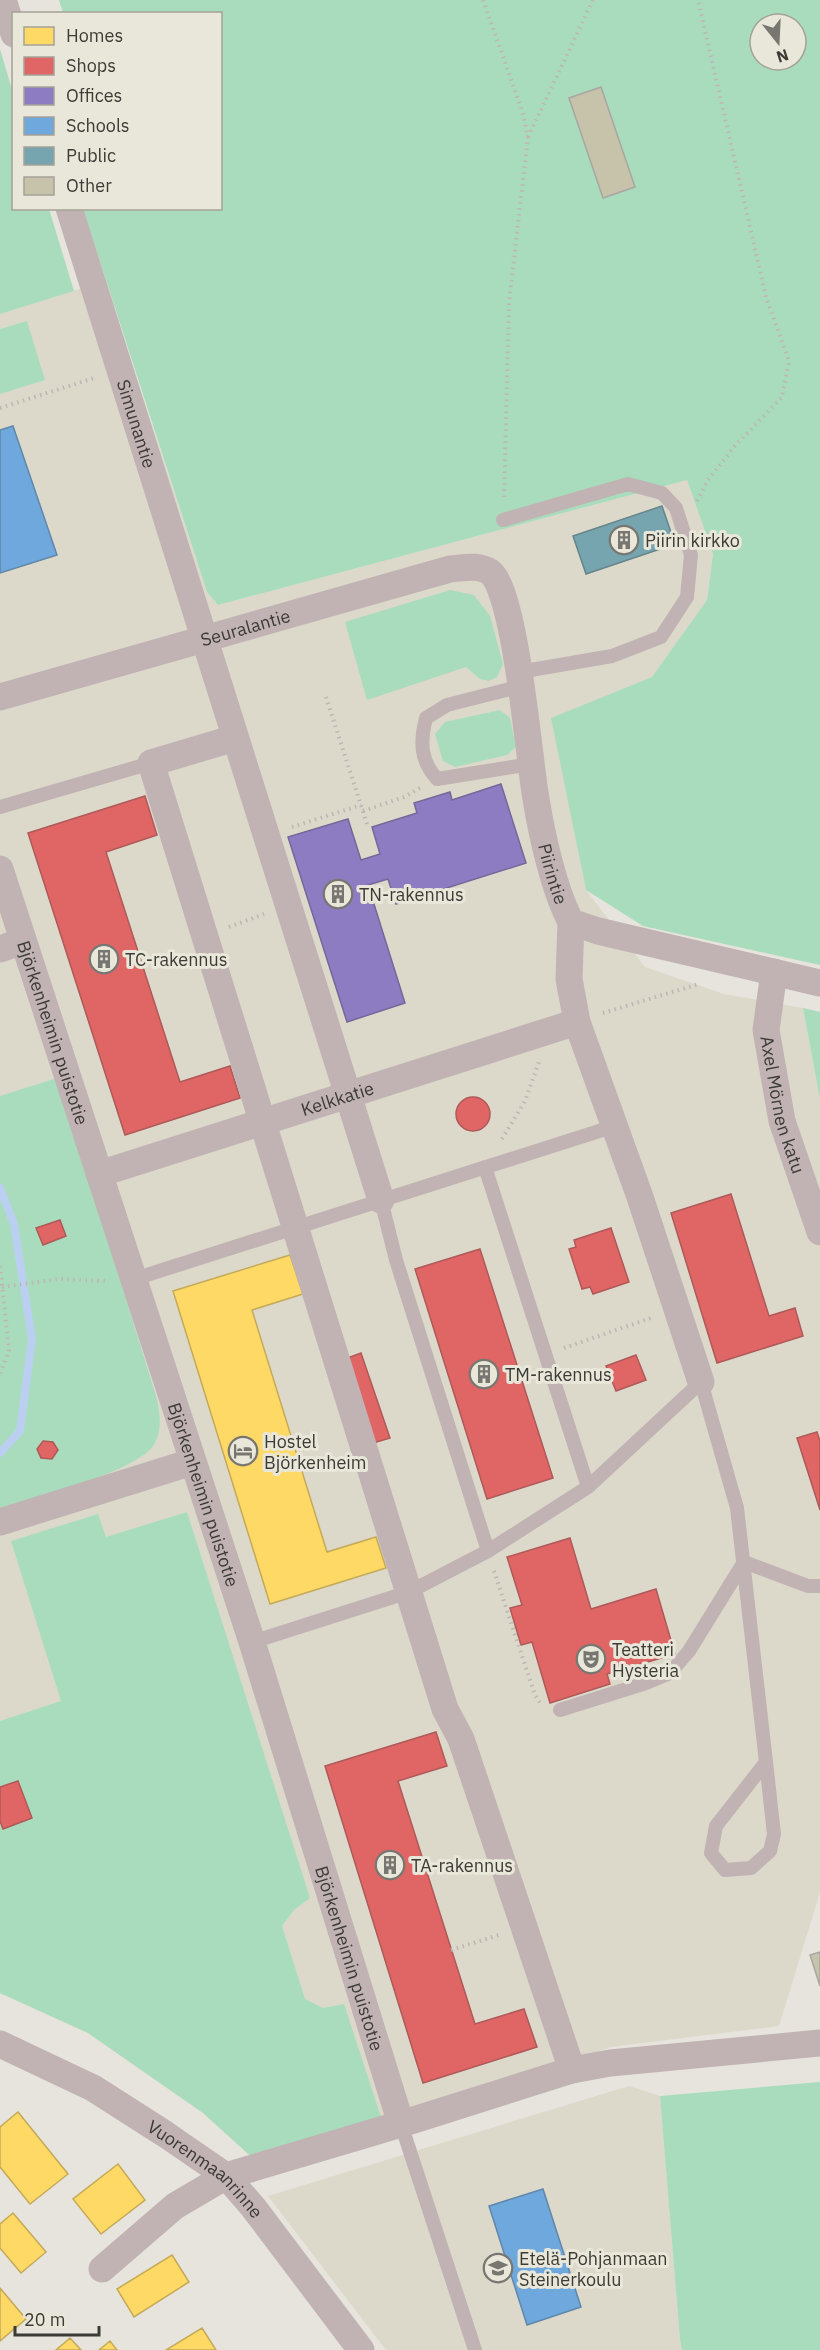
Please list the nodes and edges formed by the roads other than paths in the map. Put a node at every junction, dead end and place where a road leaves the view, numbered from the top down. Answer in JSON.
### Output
{"nodes":[{"id":1,"x":3,"y":0,"type":"edge"},
{"id":2,"x":12,"y":28,"type":"edge"},
{"id":3,"x":70,"y":210,"type":"edge"},
{"id":4,"x":503,"y":520,"type":"road end"},
{"id":5,"x":492,"y":573,"type":"joint"},
{"id":6,"x":204,"y":640,"type":"junction"},
{"id":7,"x":520,"y":679,"type":"junction"},
{"id":8,"x":0,"y":697,"type":"edge"},
{"id":9,"x":235,"y":738,"type":"junction"},
{"id":10,"x":151,"y":763,"type":"junction"},
{"id":11,"x":531,"y":764,"type":"junction"},
{"id":12,"x":0,"y":807,"type":"edge"},
{"id":13,"x":0,"y":869,"type":"edge"},
{"id":14,"x":571,"y":922,"type":"junction"},
{"id":15,"x":12,"y":945,"type":"edge"},
{"id":16,"x":774,"y":972,"type":"junction"},
{"id":17,"x":820,"y":983,"type":"edge"},
{"id":18,"x":578,"y":1022,"type":"junction"},
{"id":19,"x":348,"y":1095,"type":"junction"},
{"id":20,"x":262,"y":1122,"type":"junction"},
{"id":21,"x":615,"y":1126,"type":"junction"},
{"id":22,"x":485,"y":1167,"type":"junction"},
{"id":23,"x":99,"y":1174,"type":"junction"},
{"id":24,"x":381,"y":1200,"type":"junction"},
{"id":25,"x":295,"y":1228,"type":"junction"},
{"id":26,"x":820,"y":1233,"type":"edge"},
{"id":27,"x":134,"y":1279,"type":"junction"},
{"id":28,"x":701,"y":1382,"type":"junction"},
{"id":29,"x":192,"y":1462,"type":"junction"},
{"id":30,"x":588,"y":1487,"type":"junction"},
{"id":31,"x":0,"y":1522,"type":"edge"},
{"id":32,"x":488,"y":1551,"type":"junction"},
{"id":33,"x":744,"y":1562,"type":"junction"},
{"id":34,"x":820,"y":1586,"type":"edge"},
{"id":35,"x":408,"y":1592,"type":"junction"},
{"id":36,"x":252,"y":1642,"type":"junction"},
{"id":37,"x":560,"y":1710,"type":"road end"},
{"id":38,"x":766,"y":1762,"type":"junction"},
{"id":39,"x":820,"y":2043,"type":"edge"},
{"id":40,"x":0,"y":2044,"type":"edge"},
{"id":41,"x":572,"y":2070,"type":"junction"},
{"id":42,"x":401,"y":2124,"type":"junction"},
{"id":43,"x":225,"y":2176,"type":"junction"},
{"id":44,"x":102,"y":2269,"type":"dead end"},
{"id":45,"x":361,"y":2350,"type":"edge"},
{"id":46,"x":475,"y":2350,"type":"edge"}],
"edges":[{"from":1,"to":2,"type":"street"},
{"from":3,"to":6,"type":"street","name":"Simunantie"},
{"from":4,"to":7,"type":"lane"},
{"from":5,"to":6,"type":"street","name":"Seuralantie"},
{"from":5,"to":7,"type":"street","name":"Piirintie"},
{"from":6,"to":8,"type":"street","name":"Seuralantie"},
{"from":6,"to":9,"type":"street","name":"Simunantie"},
{"from":7,"to":11,"type":"street","name":"Piirintie"},
{"from":7,"to":11,"type":"lane"},
{"from":9,"to":10,"type":"street"},
{"from":9,"to":19,"type":"street","name":"Simunantie"},
{"from":10,"to":12,"type":"lane"},
{"from":10,"to":20,"type":"street"},
{"from":11,"to":14,"type":"street","name":"Piirintie"},
{"from":13,"to":15,"type":"street","name":"Björkenheimin puistotie"},
{"from":14,"to":16,"type":"street","name":"Piirintie"},
{"from":14,"to":18,"type":"street"},
{"from":15,"to":23,"type":"street","name":"Björkenheimin puistotie"},
{"from":16,"to":17,"type":"street","name":"Piirintie"},
{"from":16,"to":26,"type":"street","name":"Axel Mörnen katu"},
{"from":18,"to":19,"type":"street","name":"Kelkkatie"},
{"from":18,"to":21,"type":"street"},
{"from":19,"to":20,"type":"street","name":"Kelkkatie"},
{"from":19,"to":24,"type":"street","name":"Simunantie"},
{"from":20,"to":23,"type":"street","name":"Kelkkatie"},
{"from":20,"to":25,"type":"street"},
{"from":21,"to":22,"type":"lane"},
{"from":21,"to":28,"type":"street"},
{"from":22,"to":24,"type":"lane"},
{"from":22,"to":30,"type":"lane"},
{"from":23,"to":27,"type":"street","name":"Björkenheimin puistotie"},
{"from":24,"to":25,"type":"lane"},
{"from":24,"to":32,"type":"lane"},
{"from":25,"to":27,"type":"lane"},
{"from":25,"to":35,"type":"street"},
{"from":27,"to":29,"type":"street","name":"Björkenheimin puistotie"},
{"from":28,"to":30,"type":"lane"},
{"from":28,"to":33,"type":"lane"},
{"from":29,"to":31,"type":"street"},
{"from":29,"to":36,"type":"street","name":"Björkenheimin puistotie"},
{"from":30,"to":32,"type":"lane"},
{"from":32,"to":35,"type":"lane"},
{"from":33,"to":34,"type":"lane"},
{"from":33,"to":37,"type":"lane"},
{"from":33,"to":38,"type":"lane"},
{"from":35,"to":36,"type":"lane"},
{"from":35,"to":41,"type":"street"},
{"from":36,"to":42,"type":"street","name":"Björkenheimin puistotie"},
{"from":38,"to":38,"type":"lane"},
{"from":39,"to":41,"type":"street"},
{"from":40,"to":43,"type":"street","name":"Vuorenmaanrinne"},
{"from":41,"to":42,"type":"street"},
{"from":42,"to":43,"type":"street"},
{"from":42,"to":46,"type":"lane"},
{"from":43,"to":44,"type":"street"},
{"from":43,"to":45,"type":"street","name":"Vuorenmaanrinne"}]}
